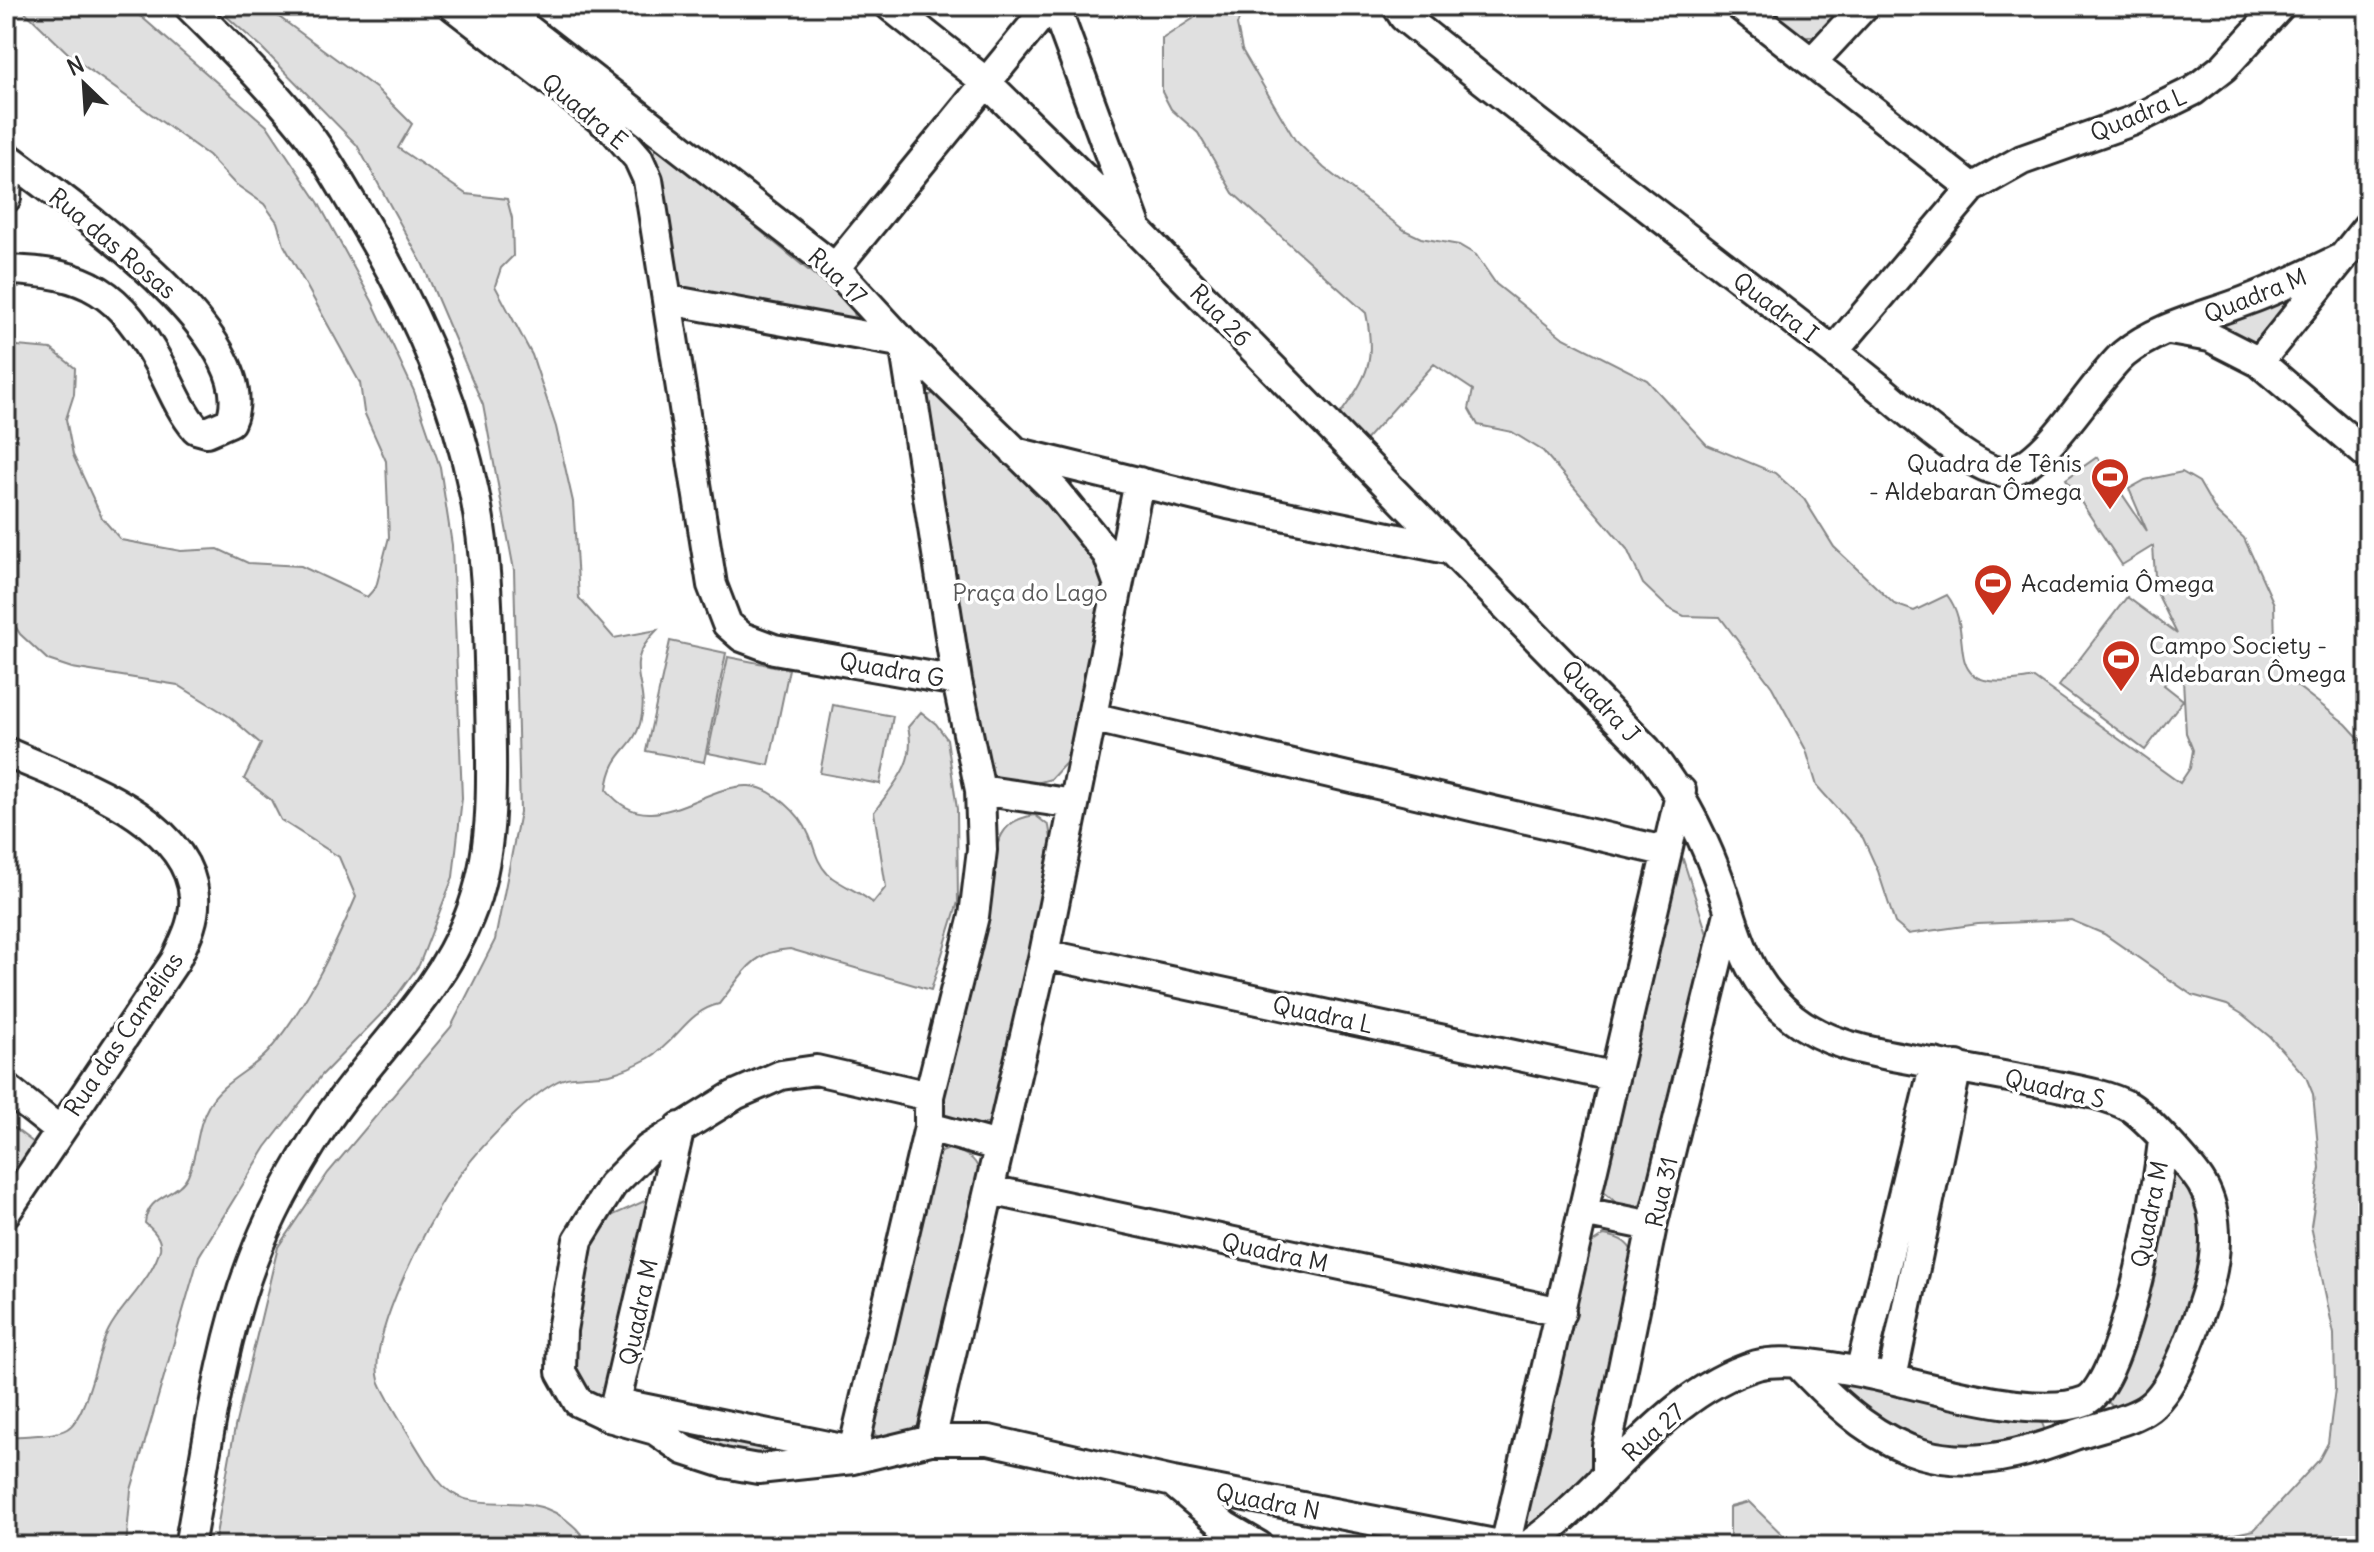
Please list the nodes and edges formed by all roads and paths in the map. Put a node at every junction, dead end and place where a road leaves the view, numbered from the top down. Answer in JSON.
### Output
{"nodes":[{"id":1,"x":189,"y":6,"type":"edge"},
{"id":2,"x":453,"y":6,"type":"edge"},
{"id":3,"x":890,"y":6,"type":"edge"},
{"id":4,"x":1049,"y":6,"type":"edge"},
{"id":5,"x":1055,"y":6,"type":"edge"},
{"id":6,"x":1397,"y":6,"type":"edge"},
{"id":7,"x":1740,"y":6,"type":"edge"},
{"id":8,"x":1864,"y":6,"type":"edge"},
{"id":9,"x":2280,"y":6,"type":"edge"},
{"id":10,"x":511,"y":10,"type":"edge"},
{"id":11,"x":495,"y":40,"type":"junction"},
{"id":12,"x":1812,"y":62,"type":"junction"},
{"id":13,"x":987,"y":83,"type":"junction"},
{"id":14,"x":7,"y":157,"type":"edge"},
{"id":15,"x":1972,"y":188,"type":"junction"},
{"id":16,"x":6,"y":198,"type":"edge"},
{"id":17,"x":2368,"y":226,"type":"edge"},
{"id":18,"x":1137,"y":230,"type":"junction"},
{"id":19,"x":2339,"y":259,"type":"junction"},
{"id":20,"x":835,"y":268,"type":"junction"},
{"id":21,"x":6,"y":270,"type":"edge"},
{"id":22,"x":669,"y":300,"type":"junction"},
{"id":23,"x":2169,"y":330,"type":"junction"},
{"id":24,"x":904,"y":343,"type":"junction"},
{"id":25,"x":1834,"y":351,"type":"junction"},
{"id":26,"x":2259,"y":362,"type":"junction"},
{"id":27,"x":2336,"y":430,"type":"junction"},
{"id":28,"x":1014,"y":452,"type":"junction"},
{"id":29,"x":2368,"y":455,"type":"edge"},
{"id":30,"x":2368,"y":479,"type":"edge"},
{"id":31,"x":1139,"y":482,"type":"junction"},
{"id":32,"x":1452,"y":550,"type":"junction"},
{"id":33,"x":1117,"y":580,"type":"junction"},
{"id":34,"x":957,"y":681,"type":"junction"},
{"id":35,"x":1091,"y":717,"type":"junction"},
{"id":36,"x":6,"y":752,"type":"edge"},
{"id":37,"x":980,"y":790,"type":"junction"},
{"id":38,"x":1681,"y":791,"type":"junction"},
{"id":39,"x":1074,"y":804,"type":"junction"},
{"id":40,"x":1664,"y":851,"type":"junction"},
{"id":41,"x":1729,"y":913,"type":"junction"},
{"id":42,"x":1044,"y":954,"type":"junction"},
{"id":43,"x":1946,"y":1065,"type":"junction"},
{"id":44,"x":1612,"y":1076,"type":"junction"},
{"id":45,"x":6,"y":1088,"type":"edge"},
{"id":46,"x":929,"y":1096,"type":"junction"},
{"id":47,"x":680,"y":1127,"type":"junction"},
{"id":48,"x":929,"y":1127,"type":"junction"},
{"id":49,"x":59,"y":1130,"type":"junction"},
{"id":50,"x":2163,"y":1140,"type":"junction"},
{"id":51,"x":998,"y":1146,"type":"junction"},
{"id":52,"x":990,"y":1190,"type":"junction"},
{"id":53,"x":6,"y":1212,"type":"edge"},
{"id":54,"x":1583,"y":1212,"type":"junction"},
{"id":55,"x":1652,"y":1226,"type":"junction"},
{"id":56,"x":1561,"y":1312,"type":"junction"},
{"id":57,"x":1799,"y":1365,"type":"junction"},
{"id":58,"x":1860,"y":1372,"type":"junction"},
{"id":59,"x":1892,"y":1378,"type":"junction"},
{"id":60,"x":2064,"y":1406,"type":"junction"},
{"id":61,"x":615,"y":1410,"type":"junction"},
{"id":62,"x":2073,"y":1436,"type":"junction"},
{"id":63,"x":931,"y":1440,"type":"junction"},
{"id":64,"x":853,"y":1451,"type":"junction"},
{"id":65,"x":890,"y":1453,"type":"junction"},
{"id":66,"x":1607,"y":1473,"type":"junction"},
{"id":67,"x":1173,"y":1482,"type":"junction"},
{"id":68,"x":189,"y":1546,"type":"edge"},
{"id":69,"x":1259,"y":1546,"type":"edge"},
{"id":70,"x":1505,"y":1546,"type":"edge"},
{"id":71,"x":1528,"y":1546,"type":"edge"}],
"edges":[{"from":1,"to":68,"type":"street"},
{"from":2,"to":11,"type":"street","name":"Quadra E"},
{"from":3,"to":13,"type":"street","name":"Rua 26"},
{"from":4,"to":13,"type":"street"},
{"from":5,"to":18,"type":"street"},
{"from":6,"to":25,"type":"street","name":"Quadra I"},
{"from":7,"to":12,"type":"street"},
{"from":8,"to":12,"type":"street"},
{"from":9,"to":15,"type":"street","name":"Quadra L"},
{"from":10,"to":11,"type":"street"},
{"from":10,"to":20,"type":"street","name":"Rua 17"},
{"from":11,"to":22,"type":"street","name":"Quadra E"},
{"from":12,"to":15,"type":"street"},
{"from":13,"to":18,"type":"street","name":"Rua 26"},
{"from":13,"to":20,"type":"street"},
{"from":14,"to":16,"type":"street"},
{"from":14,"to":21,"type":"street","name":"Rua das Rosas"},
{"from":15,"to":25,"type":"street","name":"Quadra I"},
{"from":17,"to":19,"type":"street","name":"Quadra M"},
{"from":18,"to":32,"type":"street","name":"Rua 26"},
{"from":19,"to":23,"type":"street","name":"Quadra M"},
{"from":19,"to":26,"type":"street","name":"Quadra M"},
{"from":20,"to":24,"type":"street","name":"Rua 17"},
{"from":22,"to":24,"type":"street"},
{"from":22,"to":34,"type":"street","name":"Quadra G"},
{"from":23,"to":25,"type":"street","name":"Quadra M"},
{"from":23,"to":26,"type":"street","name":"Quadra M"},
{"from":24,"to":28,"type":"street","name":"Rua 17"},
{"from":24,"to":34,"type":"street","name":"Quadra G"},
{"from":26,"to":27,"type":"street"},
{"from":27,"to":29,"type":"street"},
{"from":27,"to":30,"type":"street"},
{"from":28,"to":31,"type":"street"},
{"from":28,"to":33,"type":"street","name":"Rua 17"},
{"from":31,"to":32,"type":"street"},
{"from":31,"to":33,"type":"street"},
{"from":32,"to":38,"type":"street","name":"Quadra J"},
{"from":33,"to":35,"type":"street"},
{"from":34,"to":37,"type":"street"},
{"from":35,"to":39,"type":"street"},
{"from":35,"to":40,"type":"street"},
{"from":36,"to":49,"type":"street","name":"Rua das Camélias"},
{"from":37,"to":39,"type":"street"},
{"from":37,"to":46,"type":"street"},
{"from":38,"to":40,"type":"street"},
{"from":38,"to":41,"type":"street"},
{"from":39,"to":42,"type":"street"},
{"from":40,"to":44,"type":"street"},
{"from":41,"to":43,"type":"street"},
{"from":41,"to":55,"type":"street","name":"Rua 31"},
{"from":42,"to":44,"type":"street","name":"Quadra L"},
{"from":42,"to":51,"type":"street"},
{"from":43,"to":50,"type":"street","name":"Quadra S"},
{"from":43,"to":58,"type":"street"},
{"from":43,"to":59,"type":"street"},
{"from":44,"to":54,"type":"street"},
{"from":45,"to":49,"type":"street"},
{"from":46,"to":47,"type":"street"},
{"from":46,"to":48,"type":"street"},
{"from":47,"to":61,"type":"street","name":"Quadra M"},
{"from":47,"to":61,"type":"street"},
{"from":48,"to":51,"type":"street"},
{"from":48,"to":64,"type":"street"},
{"from":49,"to":53,"type":"street","name":"Rua das Camélias"},
{"from":50,"to":60,"type":"street","name":"Quadra M"},
{"from":50,"to":62,"type":"street","name":"Quadra M"},
{"from":51,"to":52,"type":"street"},
{"from":52,"to":56,"type":"street","name":"Quadra M"},
{"from":52,"to":63,"type":"street"},
{"from":54,"to":55,"type":"street"},
{"from":54,"to":56,"type":"street"},
{"from":55,"to":66,"type":"street","name":"Rua 31"},
{"from":56,"to":70,"type":"street"},
{"from":57,"to":58,"type":"street","name":"Quadra M"},
{"from":57,"to":62,"type":"street","name":"Quadra M"},
{"from":57,"to":66,"type":"street","name":"Rua 27"},
{"from":58,"to":59,"type":"street","name":"Quadra M"},
{"from":59,"to":60,"type":"street","name":"Quadra M"},
{"from":60,"to":62,"type":"street"},
{"from":61,"to":64,"type":"street"},
{"from":61,"to":65,"type":"street"},
{"from":63,"to":65,"type":"street"},
{"from":63,"to":67,"type":"street"},
{"from":64,"to":65,"type":"street"},
{"from":66,"to":71,"type":"street","name":"Rua 27"},
{"from":67,"to":69,"type":"street"},
{"from":67,"to":70,"type":"street","name":"Quadra N"},
{"from":70,"to":71,"type":"street","name":"Rua 27"}]}
